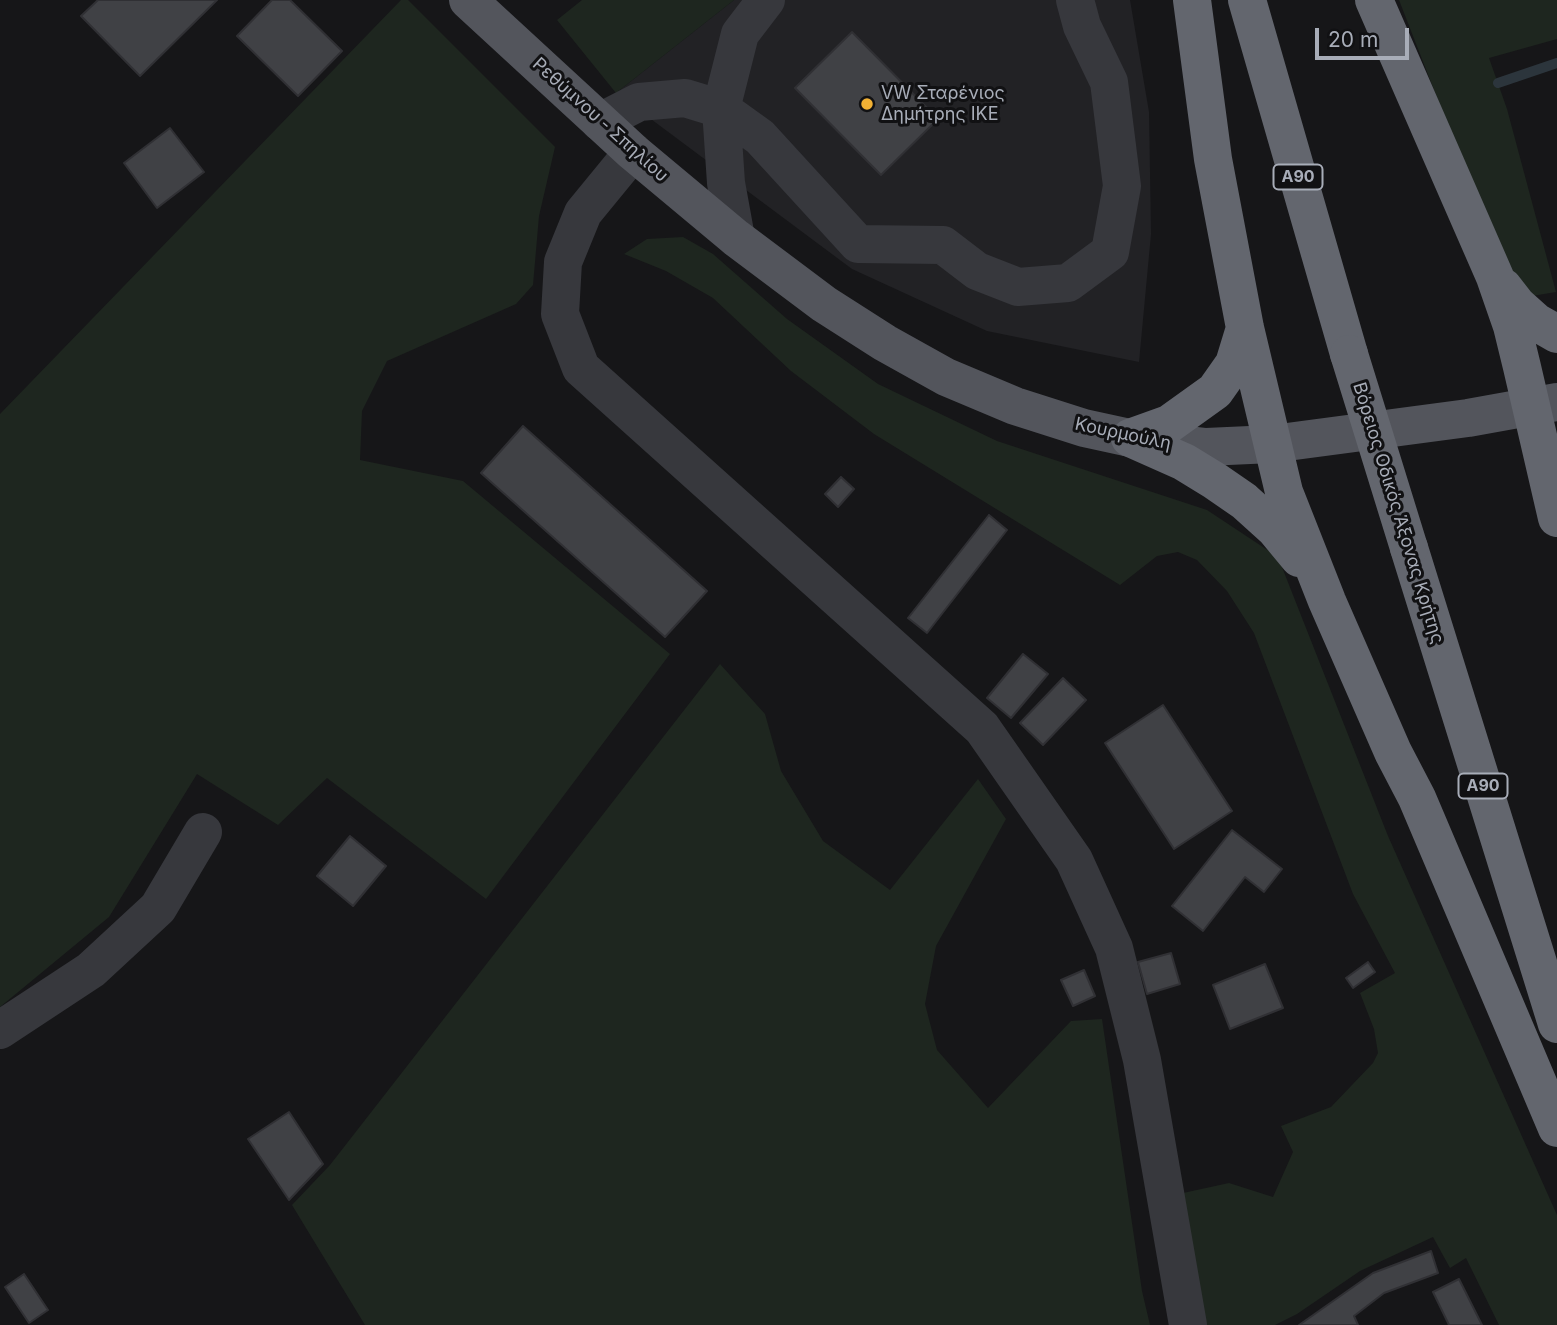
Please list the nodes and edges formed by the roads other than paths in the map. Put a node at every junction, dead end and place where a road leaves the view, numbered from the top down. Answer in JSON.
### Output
{"nodes":[{"id":1,"x":468,"y":0,"type":"edge"},
{"id":2,"x":766,"y":0,"type":"edge"},
{"id":3,"x":1074,"y":0,"type":"edge"},
{"id":4,"x":1192,"y":0,"type":"edge"},
{"id":5,"x":1247,"y":0,"type":"edge"},
{"id":6,"x":1374,"y":0,"type":"edge"},
{"id":7,"x":721,"y":109,"type":"junction"},
{"id":8,"x":600,"y":122,"type":"junction"},
{"id":9,"x":633,"y":152,"type":"junction"},
{"id":10,"x":736,"y":238,"type":"junction"},
{"id":11,"x":1494,"y":277,"type":"junction"},
{"id":12,"x":1245,"y":328,"type":"junction"},
{"id":13,"x":1557,"y":334,"type":"edge"},
{"id":14,"x":1544,"y":405,"type":"edge"},
{"id":15,"x":1130,"y":438,"type":"junction"},
{"id":16,"x":1272,"y":444,"type":"junction"},
{"id":17,"x":1557,"y":518,"type":"edge"},
{"id":18,"x":1327,"y":601,"type":"junction"},
{"id":19,"x":203,"y":832,"type":"dead end"},
{"id":20,"x":1557,"y":1024,"type":"edge"},
{"id":21,"x":0,"y":1030,"type":"edge"},
{"id":22,"x":1557,"y":1128,"type":"edge"},
{"id":23,"x":1188,"y":1325,"type":"edge"}],
"edges":[{"from":1,"to":8,"type":"main road","name":"Ρεθύμνου - Σπηλίου"},
{"from":2,"to":7,"type":"street"},
{"from":3,"to":7,"type":"street"},
{"from":4,"to":12,"type":"highway"},
{"from":5,"to":20,"type":"highway","name":"Βόρειος Οδικός Άξονας Κρήτης","number":"Α90","bridge":true},
{"from":6,"to":11,"type":"highway"},
{"from":7,"to":8,"type":"street"},
{"from":7,"to":10,"type":"street"},
{"from":8,"to":9,"type":"main road","name":"Ρεθύμνου - Σπηλίου"},
{"from":9,"to":10,"type":"main road","name":"Ρεθύμνου - Σπηλίου"},
{"from":9,"to":23,"type":"street"},
{"from":10,"to":15,"type":"main road","name":"Κουρμούλη"},
{"from":11,"to":13,"type":"highway"},
{"from":11,"to":14,"type":"highway"},
{"from":12,"to":15,"type":"highway"},
{"from":12,"to":16,"type":"highway"},
{"from":14,"to":16,"type":"main road","name":"Κουρμούλη"},
{"from":14,"to":17,"type":"highway"},
{"from":15,"to":16,"type":"main road","name":"Κουρμούλη"},
{"from":15,"to":18,"type":"highway"},
{"from":16,"to":18,"type":"highway"},
{"from":18,"to":22,"type":"highway"},
{"from":19,"to":21,"type":"street"}]}
